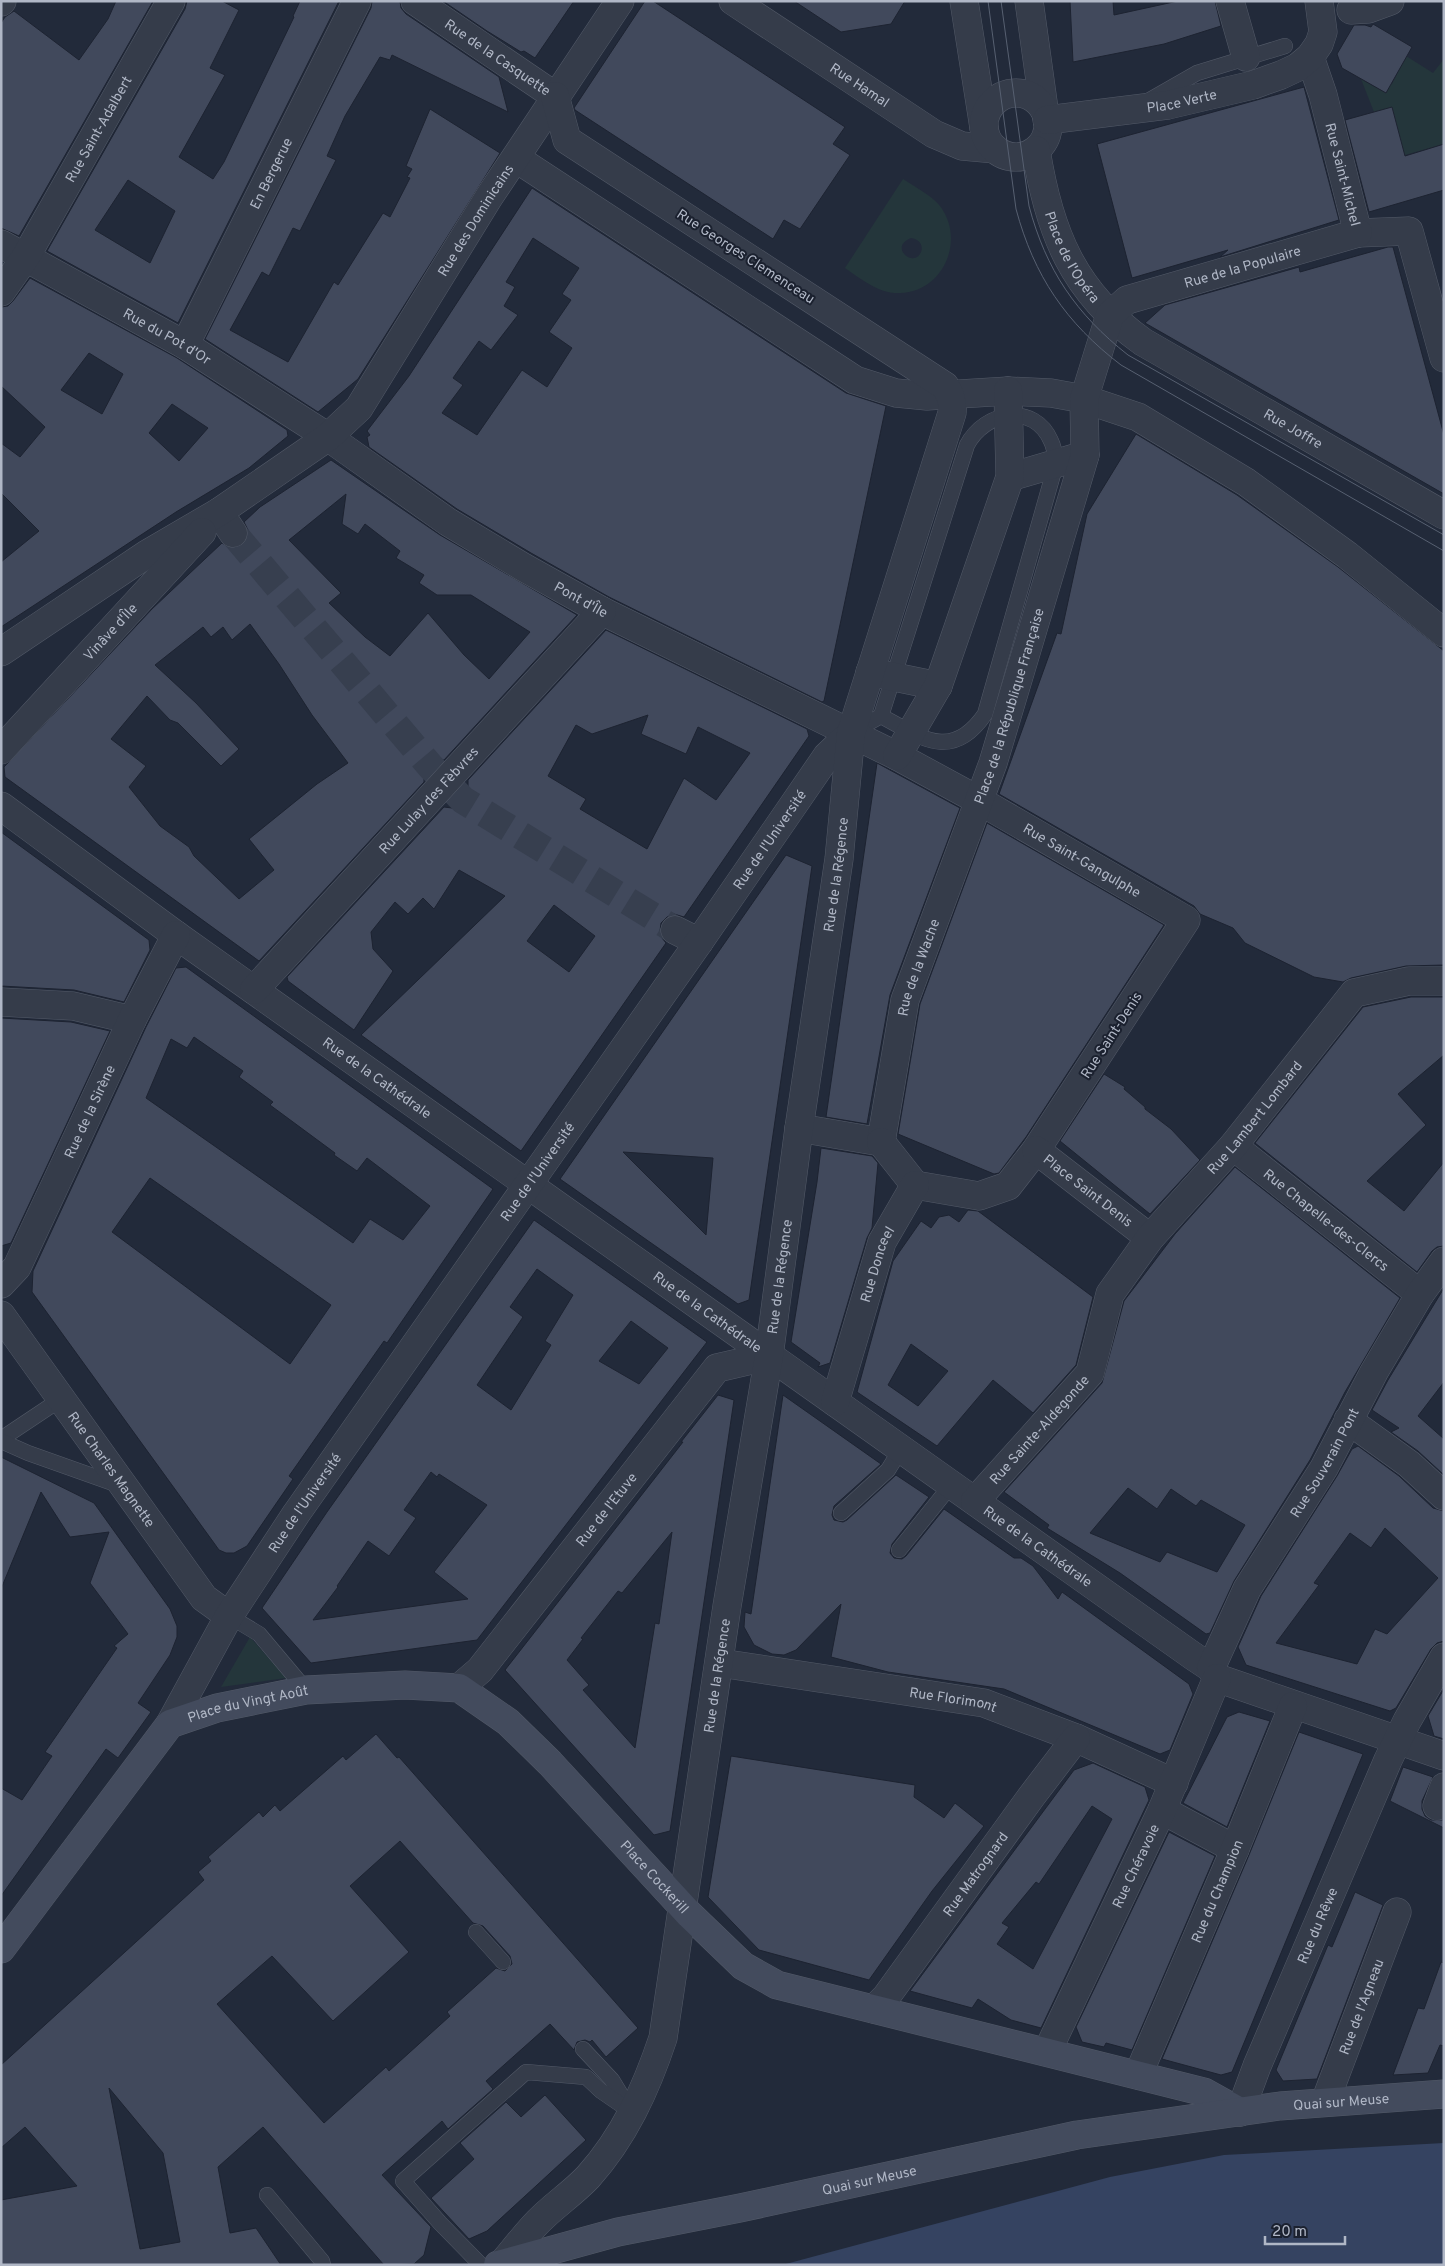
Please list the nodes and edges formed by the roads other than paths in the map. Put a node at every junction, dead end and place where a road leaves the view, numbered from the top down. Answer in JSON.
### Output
{"nodes":[{"id":1,"x":171,"y":1,"type":"edge"},
{"id":2,"x":357,"y":1,"type":"edge"},
{"id":3,"x":415,"y":1,"type":"edge"},
{"id":4,"x":620,"y":1,"type":"edge"},
{"id":5,"x":733,"y":1,"type":"edge"},
{"id":6,"x":964,"y":1,"type":"edge"},
{"id":7,"x":1029,"y":1,"type":"edge"},
{"id":8,"x":1230,"y":1,"type":"edge"},
{"id":9,"x":1319,"y":1,"type":"edge"},
{"id":10,"x":1390,"y":1,"type":"edge"},
{"id":11,"x":1352,"y":10,"type":"dead end"},
{"id":12,"x":1285,"y":46,"type":"dead end"},
{"id":13,"x":1246,"y":57,"type":"junction"},
{"id":14,"x":1310,"y":57,"type":"junction"},
{"id":15,"x":555,"y":96,"type":"junction"},
{"id":16,"x":1134,"y":109,"type":"junction"},
{"id":17,"x":1046,"y":115,"type":"junction"},
{"id":18,"x":989,"y":140,"type":"junction"},
{"id":19,"x":1036,"y":150,"type":"junction"},
{"id":20,"x":516,"y":159,"type":"junction"},
{"id":21,"x":1358,"y":233,"type":"junction"},
{"id":22,"x":1,"y":244,"type":"edge"},
{"id":23,"x":26,"y":258,"type":"junction"},
{"id":24,"x":1,"y":292,"type":"edge"},
{"id":25,"x":1118,"y":308,"type":"junction"},
{"id":26,"x":1143,"y":342,"type":"joint"},
{"id":27,"x":185,"y":345,"type":"junction"},
{"id":28,"x":1444,"y":358,"type":"edge"},
{"id":29,"x":1084,"y":399,"type":"junction"},
{"id":30,"x":952,"y":400,"type":"junction"},
{"id":31,"x":1008,"y":403,"type":"junction"},
{"id":32,"x":328,"y":437,"type":"junction"},
{"id":33,"x":1085,"y":455,"type":"junction"},
{"id":34,"x":1056,"y":464,"type":"junction"},
{"id":35,"x":1010,"y":477,"type":"junction"},
{"id":36,"x":1444,"y":515,"type":"edge"},
{"id":37,"x":226,"y":522,"type":"junction"},
{"id":38,"x":602,"y":611,"type":"junction"},
{"id":39,"x":1444,"y":633,"type":"edge"},
{"id":40,"x":1,"y":652,"type":"edge"},
{"id":41,"x":881,"y":674,"type":"junction"},
{"id":42,"x":938,"y":686,"type":"junction"},
{"id":43,"x":881,"y":716,"type":"junction"},
{"id":44,"x":910,"y":732,"type":"junction"},
{"id":45,"x":851,"y":733,"type":"junction"},
{"id":46,"x":1,"y":750,"type":"edge"},
{"id":47,"x":897,"y":756,"type":"junction"},
{"id":48,"x":978,"y":800,"type":"junction"},
{"id":49,"x":1,"y":806,"type":"edge"},
{"id":50,"x":1186,"y":920,"type":"joint"},
{"id":51,"x":176,"y":935,"type":"junction"},
{"id":52,"x":1444,"y":981,"type":"edge"},
{"id":53,"x":254,"y":990,"type":"junction"},
{"id":54,"x":1,"y":1002,"type":"edge"},
{"id":55,"x":132,"y":1020,"type":"junction"},
{"id":56,"x":798,"y":1128,"type":"junction"},
{"id":57,"x":881,"y":1142,"type":"junction"},
{"id":58,"x":1233,"y":1146,"type":"junction"},
{"id":59,"x":1036,"y":1150,"type":"junction"},
{"id":60,"x":526,"y":1185,"type":"junction"},
{"id":61,"x":915,"y":1185,"type":"junction"},
{"id":62,"x":1150,"y":1238,"type":"junction"},
{"id":63,"x":1444,"y":1261,"type":"edge"},
{"id":64,"x":1,"y":1284,"type":"edge"},
{"id":65,"x":1420,"y":1294,"type":"junction"},
{"id":66,"x":1,"y":1315,"type":"edge"},
{"id":67,"x":769,"y":1356,"type":"junction"},
{"id":68,"x":61,"y":1399,"type":"junction"},
{"id":69,"x":835,"y":1402,"type":"junction"},
{"id":70,"x":1343,"y":1416,"type":"junction"},
{"id":71,"x":1,"y":1440,"type":"edge"},
{"id":72,"x":901,"y":1449,"type":"junction"},
{"id":73,"x":952,"y":1484,"type":"junction"},
{"id":74,"x":124,"y":1487,"type":"junction"},
{"id":75,"x":1444,"y":1496,"type":"edge"},
{"id":76,"x":975,"y":1501,"type":"junction"},
{"id":77,"x":840,"y":1513,"type":"dead end"},
{"id":78,"x":899,"y":1550,"type":"dead end"},
{"id":79,"x":230,"y":1616,"type":"junction"},
{"id":80,"x":1444,"y":1657,"type":"edge"},
{"id":81,"x":720,"y":1663,"type":"junction"},
{"id":82,"x":1214,"y":1673,"type":"junction"},
{"id":83,"x":459,"y":1688,"type":"junction"},
{"id":84,"x":306,"y":1690,"type":"junction"},
{"id":85,"x":1293,"y":1706,"type":"junction"},
{"id":86,"x":170,"y":1724,"type":"junction"},
{"id":87,"x":1076,"y":1738,"type":"junction"},
{"id":88,"x":1397,"y":1740,"type":"junction"},
{"id":89,"x":1444,"y":1756,"type":"edge"},
{"id":90,"x":1174,"y":1782,"type":"junction"},
{"id":91,"x":1162,"y":1810,"type":"junction"},
{"id":92,"x":1234,"y":1849,"type":"junction"},
{"id":93,"x":682,"y":1906,"type":"junction"},
{"id":94,"x":1397,"y":1912,"type":"dead end"},
{"id":95,"x":476,"y":1932,"type":"dead end"},
{"id":96,"x":2,"y":1948,"type":"edge"},
{"id":97,"x":503,"y":1962,"type":"dead end"},
{"id":98,"x":874,"y":2009,"type":"junction"},
{"id":99,"x":583,"y":2049,"type":"dead end"},
{"id":100,"x":1047,"y":2052,"type":"junction"},
{"id":101,"x":1138,"y":2075,"type":"junction"},
{"id":102,"x":1444,"y":2094,"type":"edge"},
{"id":103,"x":1325,"y":2102,"type":"junction"},
{"id":104,"x":1240,"y":2112,"type":"junction"},
{"id":105,"x":633,"y":2113,"type":"junction"},
{"id":106,"x":267,"y":2195,"type":"dead end"},
{"id":107,"x":494,"y":2264,"type":"edge"},
{"id":108,"x":323,"y":2265,"type":"edge"}],
"edges":[{"from":1,"to":23,"type":"street","name":"Rue Saint-Adalbert"},
{"from":2,"to":27,"type":"street","name":"En Bergerue"},
{"from":3,"to":15,"type":"street","name":"Rue de la Casquette"},
{"from":4,"to":15,"type":"street","name":"Rue des Dominicains"},
{"from":5,"to":18,"type":"street","name":"Rue Hamal"},
{"from":6,"to":18,"type":"street"},
{"from":7,"to":17,"type":"street"},
{"from":8,"to":13,"type":"street"},
{"from":9,"to":14,"type":"street"},
{"from":10,"to":11,"type":"street"},
{"from":12,"to":13,"type":"lane"},
{"from":13,"to":16,"type":"lane"},
{"from":14,"to":16,"type":"street","name":"Place Verte"},
{"from":14,"to":21,"type":"street","name":"Rue Saint-Michel"},
{"from":15,"to":20,"type":"street","name":"Rue des Dominicains"},
{"from":15,"to":30,"type":"street","name":"Rue Georges Clemenceau"},
{"from":16,"to":17,"type":"street","name":"Place Verte"},
{"from":17,"to":18,"type":"street"},
{"from":17,"to":19,"type":"street"},
{"from":18,"to":19,"type":"street"},
{"from":19,"to":25,"type":"street","name":"Place de l'Opéra"},
{"from":20,"to":30,"type":"street"},
{"from":20,"to":32,"type":"street","name":"Rue des Dominicains"},
{"from":21,"to":25,"type":"street","name":"Rue de la Populaire"},
{"from":21,"to":28,"type":"street","name":"Rue Saint-Michel"},
{"from":22,"to":23,"type":"street","name":"Rue du Pot d'Or"},
{"from":23,"to":24,"type":"street","name":"Rue Saint-Adalbert"},
{"from":23,"to":27,"type":"street","name":"Rue du Pot d'Or"},
{"from":25,"to":26,"type":"street","name":"Place de l'Opéra"},
{"from":25,"to":29,"type":"street","name":"Place de la République Française"},
{"from":26,"to":36,"type":"street","name":"Rue Joffre"},
{"from":27,"to":32,"type":"street","name":"Rue du Pot d'Or"},
{"from":29,"to":31,"type":"street"},
{"from":29,"to":33,"type":"street","name":"Place de la République Française"},
{"from":29,"to":39,"type":"street"},
{"from":30,"to":31,"type":"street"},
{"from":30,"to":41,"type":"street"},
{"from":31,"to":34,"type":"lane"},
{"from":31,"to":35,"type":"street"},
{"from":31,"to":41,"type":"lane"},
{"from":32,"to":37,"type":"street","name":"Vinâve d'Île"},
{"from":32,"to":38,"type":"street","name":"Pont d'Île"},
{"from":33,"to":34,"type":"street"},
{"from":33,"to":48,"type":"street","name":"Place de la République Française"},
{"from":34,"to":35,"type":"street"},
{"from":34,"to":44,"type":"lane"},
{"from":35,"to":42,"type":"street"},
{"from":37,"to":40,"type":"street","name":"Vinâve d'Île"},
{"from":37,"to":46,"type":"street","name":"Vinâve d'Île"},
{"from":38,"to":45,"type":"street","name":"Pont d'Île"},
{"from":38,"to":53,"type":"street","name":"Rue Lulay des Fèbvres"},
{"from":41,"to":42,"type":"street"},
{"from":41,"to":43,"type":"lane"},
{"from":41,"to":45,"type":"street"},
{"from":42,"to":44,"type":"street"},
{"from":43,"to":44,"type":"lane"},
{"from":43,"to":45,"type":"lane"},
{"from":44,"to":47,"type":"street"},
{"from":45,"to":47,"type":"street","name":"Place de la République Française"},
{"from":45,"to":56,"type":"street","name":"Rue de la Régence"},
{"from":45,"to":60,"type":"street","name":"Rue de l'Université"},
{"from":47,"to":48,"type":"street","name":"Place de la République Française"},
{"from":48,"to":50,"type":"street","name":"Rue Saint-Gangulphe"},
{"from":48,"to":57,"type":"street","name":"Rue de la Wache"},
{"from":49,"to":51,"type":"street","name":"Rue de la Cathédrale"},
{"from":50,"to":59,"type":"street","name":"Rue Saint-Denis"},
{"from":51,"to":53,"type":"street","name":"Rue de la Cathédrale"},
{"from":51,"to":55,"type":"street","name":"Rue de la Sirène"},
{"from":52,"to":58,"type":"street","name":"Rue Lambert Lombard"},
{"from":53,"to":60,"type":"street","name":"Rue de la Cathédrale"},
{"from":54,"to":55,"type":"street"},
{"from":55,"to":64,"type":"street","name":"Rue de la Sirène"},
{"from":56,"to":57,"type":"street"},
{"from":56,"to":67,"type":"street","name":"Rue de la Régence"},
{"from":57,"to":61,"type":"street"},
{"from":58,"to":62,"type":"street","name":"Rue Lambert Lombard"},
{"from":58,"to":65,"type":"street","name":"Rue Chapelle-des-Clercs"},
{"from":59,"to":61,"type":"street","name":"Place Saint Denis"},
{"from":59,"to":62,"type":"street","name":"Place Saint Denis"},
{"from":60,"to":67,"type":"street","name":"Rue de la Cathédrale"},
{"from":60,"to":79,"type":"street","name":"Rue de l'Université"},
{"from":61,"to":69,"type":"street","name":"Rue Donceel"},
{"from":62,"to":76,"type":"street","name":"Rue Sainte-Aldegonde"},
{"from":63,"to":65,"type":"street","name":"Rue Souverain Pont"},
{"from":65,"to":70,"type":"street","name":"Rue Souverain Pont"},
{"from":66,"to":68,"type":"street","name":"Rue Charles Magnette"},
{"from":67,"to":69,"type":"street","name":"Rue de la Cathédrale"},
{"from":67,"to":81,"type":"street","name":"Rue de la Régence"},
{"from":67,"to":83,"type":"street","name":"Rue de l'Etuve"},
{"from":68,"to":71,"type":"lane"},
{"from":68,"to":74,"type":"street","name":"Rue Charles Magnette"},
{"from":69,"to":72,"type":"street","name":"Rue de la Cathédrale"},
{"from":70,"to":75,"type":"street"},
{"from":70,"to":82,"type":"street","name":"Rue Souverain Pont"},
{"from":71,"to":74,"type":"lane"},
{"from":72,"to":73,"type":"street","name":"Rue de la Cathédrale"},
{"from":72,"to":77,"type":"lane"},
{"from":73,"to":76,"type":"street","name":"Rue de la Cathédrale"},
{"from":73,"to":78,"type":"lane"},
{"from":74,"to":79,"type":"street","name":"Rue Charles Magnette"},
{"from":76,"to":82,"type":"street","name":"Rue de la Cathédrale"},
{"from":79,"to":84,"type":"lane","name":"Place du Vingt Août"},
{"from":79,"to":86,"type":"street","name":"Place du Vingt Août"},
{"from":80,"to":88,"type":"street","name":"Rue du Rêwe"},
{"from":81,"to":87,"type":"street","name":"Rue Florimont"},
{"from":81,"to":93,"type":"street","name":"Rue de la Régence"},
{"from":82,"to":85,"type":"street","name":"Rue de la Cathédrale"},
{"from":82,"to":90,"type":"street","name":"Rue Chéravoie"},
{"from":83,"to":84,"type":"street"},
{"from":83,"to":93,"type":"street","name":"Place Cockerill"},
{"from":84,"to":86,"type":"street","name":"Place du Vingt Août"},
{"from":85,"to":88,"type":"street","name":"Rue de la Cathédrale"},
{"from":85,"to":92,"type":"street","name":"Rue du Champion"},
{"from":86,"to":96,"type":"street","name":"Place du Vingt Août"},
{"from":87,"to":90,"type":"street","name":"Rue Florimont"},
{"from":87,"to":98,"type":"street","name":"Rue Matrognard"},
{"from":88,"to":89,"type":"street","name":"Rue de la Cathédrale"},
{"from":88,"to":104,"type":"street","name":"Rue du Rêwe"},
{"from":90,"to":91,"type":"street","name":"Rue Chéravoie"},
{"from":91,"to":92,"type":"street"},
{"from":91,"to":100,"type":"street","name":"Rue Chéravoie"},
{"from":92,"to":101,"type":"street","name":"Rue du Champion"},
{"from":93,"to":98,"type":"street"},
{"from":93,"to":105,"type":"street","name":"Place Cockerill"},
{"from":94,"to":103,"type":"street","name":"Rue de l'Agneau"},
{"from":95,"to":97,"type":"lane"},
{"from":98,"to":100,"type":"street"},
{"from":99,"to":105,"type":"lane"},
{"from":100,"to":101,"type":"street"},
{"from":101,"to":104,"type":"street"},
{"from":102,"to":103,"type":"street","name":"Quai sur Meuse"},
{"from":103,"to":104,"type":"street","name":"Quai sur Meuse"},
{"from":104,"to":107,"type":"street","name":"Quai sur Meuse"},
{"from":105,"to":107,"type":"street","name":"Place Cockerill"},
{"from":105,"to":107,"type":"lane"},
{"from":106,"to":108,"type":"lane"}]}
